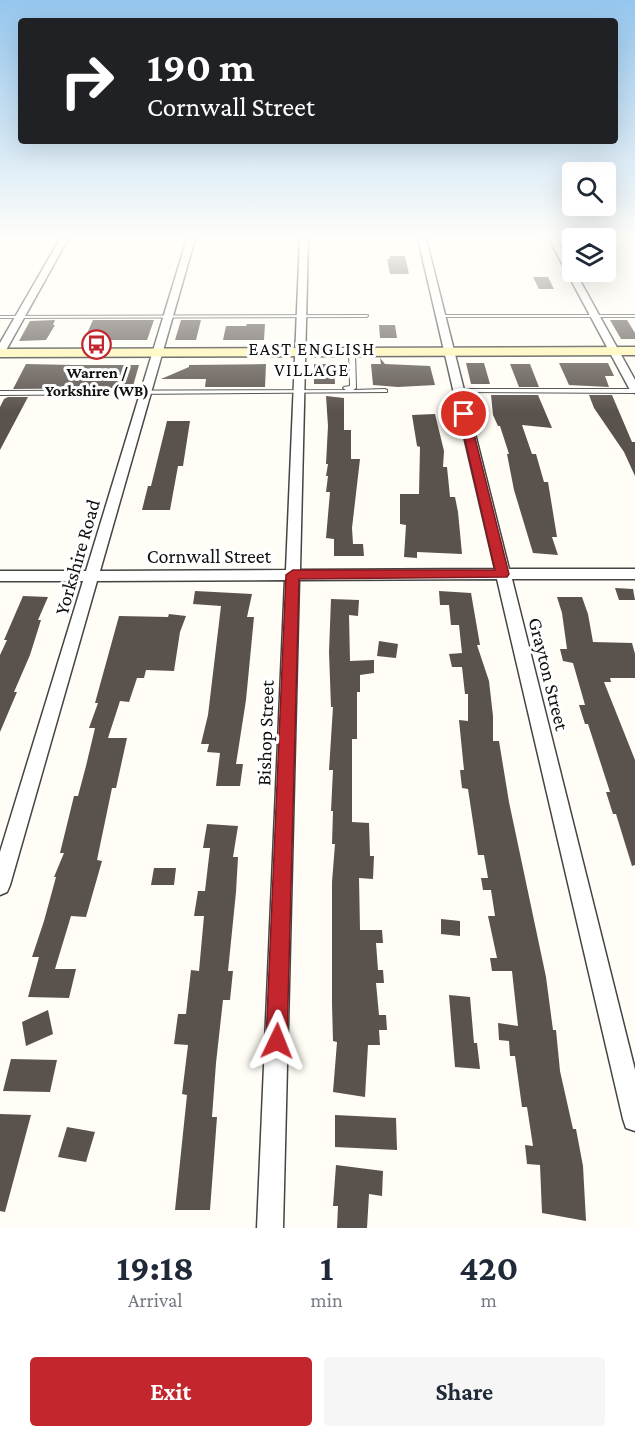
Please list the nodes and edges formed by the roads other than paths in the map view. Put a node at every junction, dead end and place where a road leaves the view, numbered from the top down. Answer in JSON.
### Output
{"nodes":[{"id":1,"x":32,"y":296,"type":"edge"},
{"id":2,"x":174,"y":296,"type":"edge"},
{"id":3,"x":303,"y":296,"type":"edge"},
{"id":4,"x":435,"y":296,"type":"edge"},
{"id":5,"x":584,"y":296,"type":"edge"},
{"id":6,"x":168,"y":316,"type":"junction"},
{"id":7,"x":302,"y":316,"type":"junction"},
{"id":8,"x":366,"y":316,"type":"dead end"},
{"id":9,"x":440,"y":316,"type":"junction"},
{"id":10,"x":594,"y":316,"type":"junction"},
{"id":11,"x":635,"y":316,"type":"edge"},
{"id":12,"x":0,"y":317,"type":"edge"},
{"id":13,"x":20,"y":317,"type":"junction"},
{"id":14,"x":449,"y":351,"type":"junction"},
{"id":15,"x":614,"y":351,"type":"junction"},
{"id":16,"x":635,"y":351,"type":"edge"},
{"id":17,"x":0,"y":352,"type":"edge"},
{"id":18,"x":157,"y":352,"type":"junction"},
{"id":19,"x":301,"y":352,"type":"junction"},
{"id":20,"x":352,"y":352,"type":"junction"},
{"id":21,"x":299,"y":391,"type":"junction"},
{"id":22,"x":385,"y":391,"type":"dead end"},
{"id":23,"x":459,"y":391,"type":"junction"},
{"id":24,"x":635,"y":391,"type":"edge"},
{"id":25,"x":0,"y":393,"type":"edge"},
{"id":26,"x":145,"y":393,"type":"junction"},
{"id":27,"x":503,"y":574,"type":"junction"},
{"id":28,"x":635,"y":574,"type":"edge"},
{"id":29,"x":293,"y":575,"type":"junction"},
{"id":30,"x":0,"y":576,"type":"edge"},
{"id":31,"x":91,"y":576,"type":"junction"},
{"id":32,"x":0,"y":885,"type":"edge"},
{"id":33,"x":635,"y":1119,"type":"edge"},
{"id":34,"x":270,"y":1228,"type":"edge"}],
"edges":[{"from":1,"to":13,"type":"street"},
{"from":2,"to":6,"type":"street","name":"Yorkshire Road"},
{"from":3,"to":7,"type":"street","name":"Bishop Street"},
{"from":4,"to":9,"type":"street","name":"Grayton Street"},
{"from":5,"to":10,"type":"street"},
{"from":6,"to":7,"type":"lane"},
{"from":6,"to":13,"type":"lane"},
{"from":6,"to":18,"type":"street","name":"Yorkshire Road"},
{"from":7,"to":8,"type":"lane"},
{"from":7,"to":19,"type":"street","name":"Bishop Street"},
{"from":9,"to":10,"type":"lane"},
{"from":9,"to":14,"type":"street","name":"Grayton Street"},
{"from":10,"to":11,"type":"lane"},
{"from":10,"to":15,"type":"street"},
{"from":12,"to":13,"type":"lane"},
{"from":13,"to":17,"type":"street"},
{"from":14,"to":15,"type":"main road"},
{"from":14,"to":20,"type":"main road"},
{"from":14,"to":23,"type":"street","name":"Grayton Street"},
{"from":15,"to":16,"type":"main road"},
{"from":15,"to":24,"type":"street"},
{"from":17,"to":18,"type":"main road"},
{"from":18,"to":19,"type":"main road"},
{"from":18,"to":26,"type":"street","name":"Yorkshire Road"},
{"from":19,"to":20,"type":"main road"},
{"from":19,"to":21,"type":"street","name":"Bishop Street"},
{"from":20,"to":21,"type":"lane"},
{"from":21,"to":22,"type":"lane"},
{"from":21,"to":26,"type":"lane"},
{"from":21,"to":29,"type":"street","name":"Bishop Street"},
{"from":23,"to":24,"type":"lane"},
{"from":23,"to":27,"type":"street","name":"Grayton Street"},
{"from":25,"to":26,"type":"lane"},
{"from":26,"to":31,"type":"street","name":"Yorkshire Road"},
{"from":27,"to":28,"type":"street","name":"Cornwall Street"},
{"from":27,"to":29,"type":"street","name":"Cornwall Street"},
{"from":27,"to":33,"type":"street","name":"Grayton Street"},
{"from":29,"to":31,"type":"street","name":"Cornwall Street"},
{"from":29,"to":34,"type":"street","name":"Bishop Street"},
{"from":30,"to":31,"type":"street","name":"Cornwall Street"},
{"from":31,"to":32,"type":"street","name":"Yorkshire Road"}]}
